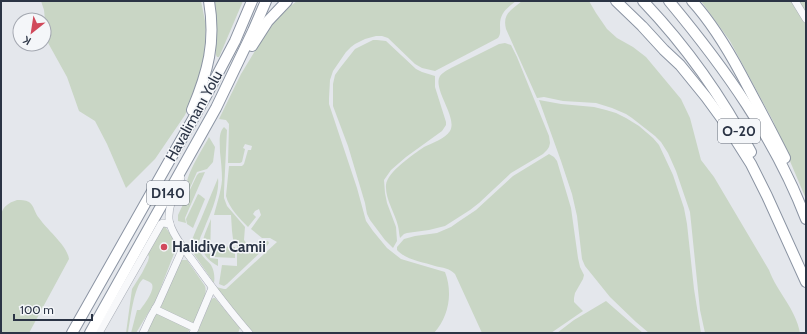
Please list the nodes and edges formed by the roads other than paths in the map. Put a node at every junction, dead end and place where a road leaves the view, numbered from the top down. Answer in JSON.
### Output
{"nodes":[{"id":1,"x":210,"y":1,"type":"edge"},
{"id":2,"x":252,"y":1,"type":"edge"},
{"id":3,"x":266,"y":1,"type":"edge"},
{"id":4,"x":287,"y":1,"type":"edge"},
{"id":5,"x":642,"y":1,"type":"edge"},
{"id":6,"x":669,"y":1,"type":"edge"},
{"id":7,"x":693,"y":1,"type":"edge"},
{"id":8,"x":795,"y":1,"type":"edge"},
{"id":9,"x":619,"y":3,"type":"edge"},
{"id":10,"x":806,"y":20,"type":"edge"},
{"id":11,"x":216,"y":108,"type":"junction"},
{"id":12,"x":192,"y":150,"type":"junction"},
{"id":13,"x":159,"y":178,"type":"junction"},
{"id":14,"x":806,"y":203,"type":"edge"},
{"id":15,"x":806,"y":219,"type":"edge"},
{"id":16,"x":170,"y":224,"type":"junction"},
{"id":17,"x":150,"y":225,"type":"junction"},
{"id":18,"x":183,"y":248,"type":"junction"},
{"id":19,"x":806,"y":278,"type":"edge"},
{"id":20,"x":806,"y":282,"type":"edge"},
{"id":21,"x":212,"y":288,"type":"junction"},
{"id":22,"x":155,"y":309,"type":"junction"},
{"id":23,"x":194,"y":331,"type":"edge"},
{"id":24,"x":72,"y":333,"type":"edge"},
{"id":25,"x":90,"y":333,"type":"edge"},
{"id":26,"x":99,"y":333,"type":"edge"},
{"id":27,"x":142,"y":333,"type":"edge"},
{"id":28,"x":249,"y":333,"type":"edge"}],
"edges":[{"from":1,"to":13,"type":"highway"},
{"from":2,"to":13,"type":"highway","name":"Havalimanı Yolu","number":"D140"},
{"from":3,"to":11,"type":"highway","name":"Havalimanı Yolu","number":"D140"},
{"from":4,"to":11,"type":"highway"},
{"from":5,"to":19,"type":"highway","number":"O-20"},
{"from":6,"to":15,"type":"highway","number":"O-20"},
{"from":7,"to":14,"type":"highway"},
{"from":8,"to":10,"type":"street"},
{"from":9,"to":20,"type":"highway"},
{"from":11,"to":12,"type":"highway","name":"Havalimanı Yolu","number":"D140"},
{"from":12,"to":16,"type":"street"},
{"from":12,"to":17,"type":"highway","name":"Havalimanı Yolu","number":"D140"},
{"from":13,"to":24,"type":"highway","name":"Havalimanı Yolu","number":"D140"},
{"from":16,"to":17,"type":"street"},
{"from":16,"to":18,"type":"street"},
{"from":16,"to":26,"type":"street"},
{"from":17,"to":25,"type":"highway","name":"Havalimanı Yolu","number":"D140"},
{"from":18,"to":21,"type":"street"},
{"from":18,"to":22,"type":"street"},
{"from":21,"to":23,"type":"street"},
{"from":21,"to":28,"type":"street"},
{"from":22,"to":23,"type":"street"},
{"from":22,"to":27,"type":"street"}]}
